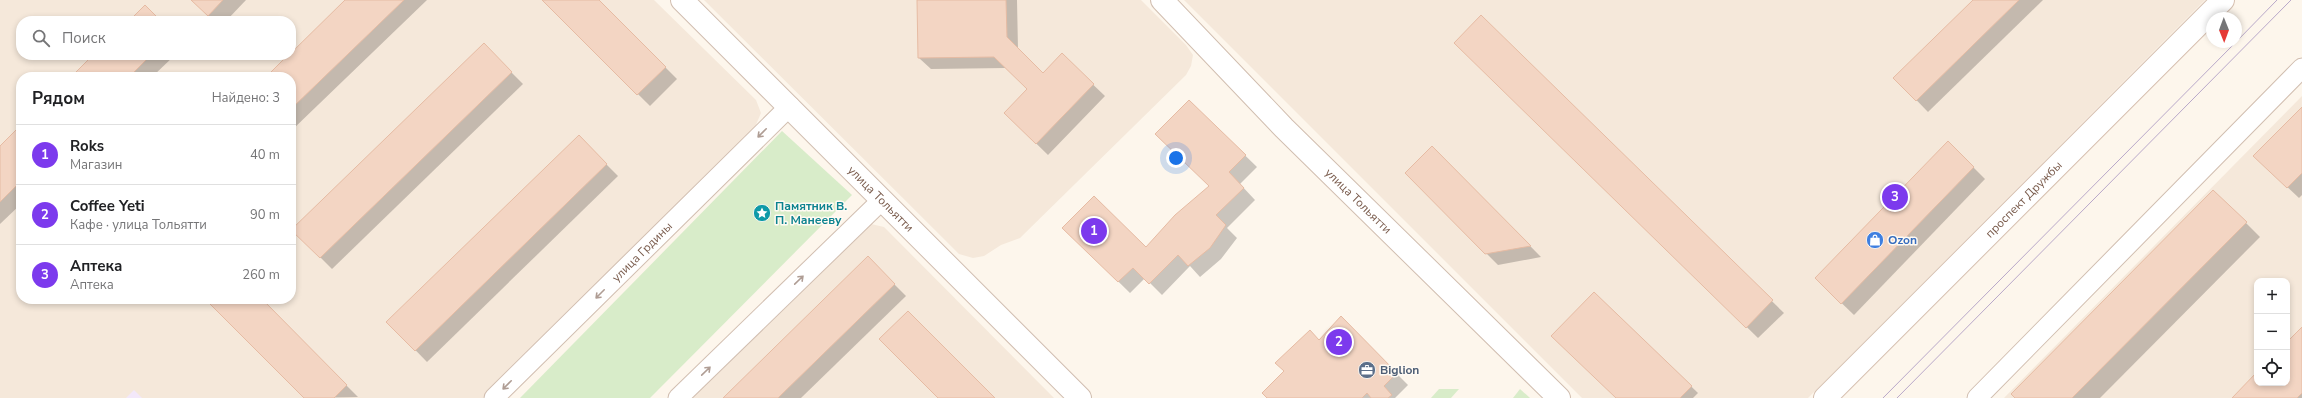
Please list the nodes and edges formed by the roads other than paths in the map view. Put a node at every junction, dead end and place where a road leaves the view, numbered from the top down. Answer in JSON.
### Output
{"nodes":[{"id":1,"x":682,"y":0,"type":"edge"},
{"id":2,"x":1162,"y":0,"type":"edge"},
{"id":3,"x":2223,"y":0,"type":"edge"},
{"id":4,"x":2302,"y":68,"type":"edge"},
{"id":5,"x":790,"y":106,"type":"junction"},
{"id":6,"x":882,"y":200,"type":"junction"},
{"id":7,"x":494,"y":398,"type":"edge"},
{"id":8,"x":678,"y":398,"type":"edge"},
{"id":9,"x":1080,"y":398,"type":"edge"},
{"id":10,"x":1559,"y":398,"type":"edge"},
{"id":11,"x":1825,"y":398,"type":"edge"},
{"id":12,"x":1977,"y":398,"type":"edge"}],
"edges":[{"from":1,"to":5,"type":"street","name":"улица Тольятти"},
{"from":2,"to":10,"type":"street","name":"улица Тольятти"},
{"from":3,"to":11,"type":"street","name":"проспект Дружбы"},
{"from":4,"to":12,"type":"street"},
{"from":5,"to":6,"type":"street","name":"улица Тольятти"},
{"from":5,"to":7,"type":"street","name":"улица Грдины","one_way":true},
{"from":8,"to":6,"type":"street","one_way":true},
{"from":6,"to":9,"type":"street","name":"улица Тольятти"}]}
